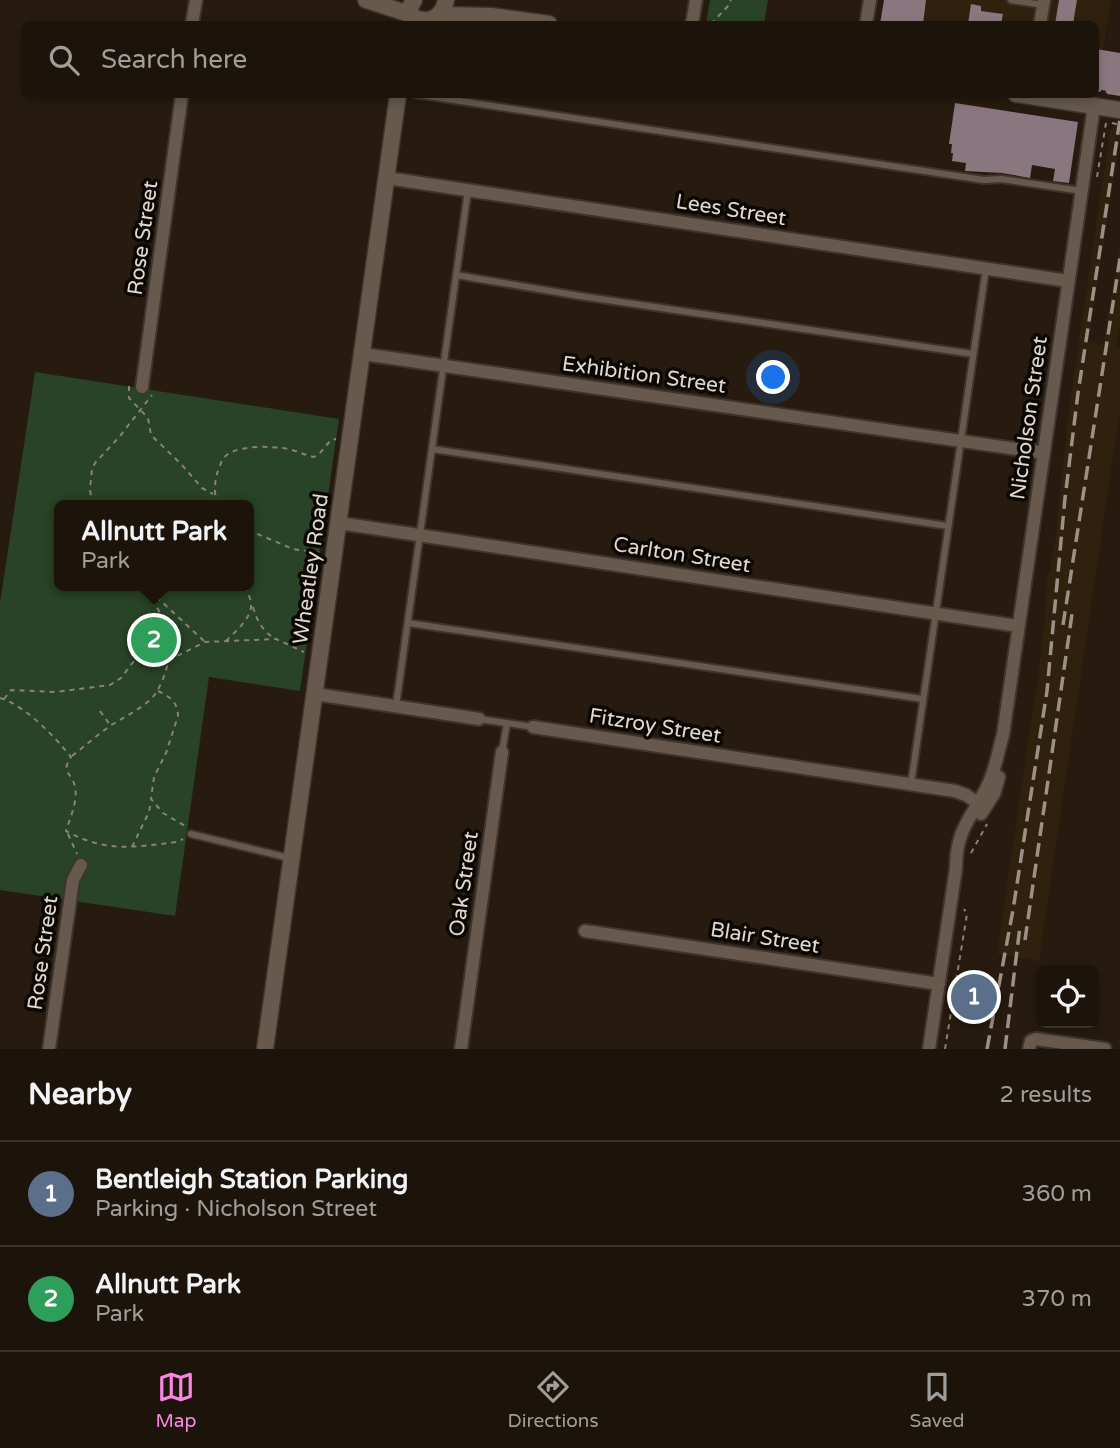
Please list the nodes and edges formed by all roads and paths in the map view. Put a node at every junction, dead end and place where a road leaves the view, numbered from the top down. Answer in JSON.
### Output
{"nodes":[{"id":1,"x":196,"y":0,"type":"edge"},
{"id":2,"x":366,"y":0,"type":"edge"},
{"id":3,"x":696,"y":0,"type":"edge"},
{"id":4,"x":731,"y":0,"type":"edge"},
{"id":5,"x":870,"y":0,"type":"edge"},
{"id":6,"x":1011,"y":0,"type":"edge"},
{"id":7,"x":1044,"y":2,"type":"edge"},
{"id":8,"x":411,"y":13,"type":"edge"},
{"id":9,"x":444,"y":14,"type":"edge"},
{"id":10,"x":192,"y":21,"type":"edge"},
{"id":11,"x":527,"y":21,"type":"edge"},
{"id":12,"x":692,"y":21,"type":"edge"},
{"id":13,"x":714,"y":21,"type":"edge"},
{"id":14,"x":866,"y":21,"type":"edge"},
{"id":15,"x":1041,"y":21,"type":"edge"},
{"id":16,"x":181,"y":98,"type":"edge"},
{"id":17,"x":397,"y":98,"type":"edge"},
{"id":18,"x":441,"y":98,"type":"edge"},
{"id":19,"x":1095,"y":98,"type":"edge"},
{"id":20,"x":1118,"y":112,"type":"edge"},
{"id":21,"x":387,"y":178,"type":"junction"},
{"id":22,"x":468,"y":190,"type":"junction"},
{"id":23,"x":1082,"y":191,"type":"junction"},
{"id":24,"x":986,"y":268,"type":"junction"},
{"id":25,"x":456,"y":275,"type":"junction"},
{"id":26,"x":1068,"y":281,"type":"junction"},
{"id":27,"x":363,"y":354,"type":"junction"},
{"id":28,"x":973,"y":355,"type":"junction"},
{"id":29,"x":444,"y":365,"type":"junction"},
{"id":30,"x":141,"y":388,"type":"junction"},
{"id":31,"x":141,"y":411,"type":"junction"},
{"id":32,"x":337,"y":439,"type":"dead end"},
{"id":33,"x":961,"y":441,"type":"junction"},
{"id":34,"x":432,"y":449,"type":"junction"},
{"id":35,"x":1044,"y":453,"type":"junction"},
{"id":36,"x":214,"y":495,"type":"junction"},
{"id":37,"x":91,"y":500,"type":"edge"},
{"id":38,"x":216,"y":500,"type":"edge"},
{"id":39,"x":339,"y":523,"type":"junction"},
{"id":40,"x":948,"y":526,"type":"junction"},
{"id":41,"x":254,"y":533,"type":"edge"},
{"id":42,"x":420,"y":536,"type":"junction"},
{"id":43,"x":321,"y":554,"type":"dead end"},
{"id":44,"x":147,"y":591,"type":"edge"},
{"id":45,"x":149,"y":591,"type":"edge"},
{"id":46,"x":247,"y":591,"type":"edge"},
{"id":47,"x":252,"y":605,"type":"junction"},
{"id":48,"x":935,"y":613,"type":"junction"},
{"id":49,"x":408,"y":623,"type":"junction"},
{"id":50,"x":1018,"y":626,"type":"junction"},
{"id":51,"x":276,"y":639,"type":"junction"},
{"id":52,"x":205,"y":642,"type":"junction"},
{"id":53,"x":225,"y":642,"type":"junction"},
{"id":54,"x":169,"y":658,"type":"junction"},
{"id":55,"x":320,"y":659,"type":"junction"},
{"id":56,"x":158,"y":691,"type":"junction"},
{"id":57,"x":314,"y":694,"type":"junction"},
{"id":58,"x":2,"y":699,"type":"edge"},
{"id":59,"x":923,"y":699,"type":"junction"},
{"id":60,"x":396,"y":706,"type":"junction"},
{"id":61,"x":100,"y":711,"type":"dead end"},
{"id":62,"x":479,"y":719,"type":"joint"},
{"id":63,"x":507,"y":723,"type":"junction"},
{"id":64,"x":110,"y":726,"type":"junction"},
{"id":65,"x":533,"y":727,"type":"joint"},
{"id":66,"x":502,"y":752,"type":"joint"},
{"id":67,"x":71,"y":757,"type":"junction"},
{"id":68,"x":911,"y":784,"type":"junction"},
{"id":69,"x":151,"y":800,"type":"junction"},
{"id":70,"x":981,"y":806,"type":"junction"},
{"id":71,"x":66,"y":831,"type":"junction"},
{"id":72,"x":191,"y":834,"type":"junction"},
{"id":73,"x":132,"y":847,"type":"junction"},
{"id":74,"x":291,"y":859,"type":"junction"},
{"id":75,"x":81,"y":865,"type":"joint"},
{"id":76,"x":967,"y":914,"type":"dead end"},
{"id":77,"x":585,"y":931,"type":"dead end"},
{"id":78,"x":939,"y":984,"type":"junction"},
{"id":79,"x":49,"y":1049,"type":"edge"},
{"id":80,"x":265,"y":1049,"type":"edge"},
{"id":81,"x":461,"y":1049,"type":"edge"},
{"id":82,"x":929,"y":1049,"type":"edge"},
{"id":83,"x":945,"y":1049,"type":"edge"},
{"id":84,"x":1029,"y":1049,"type":"edge"},
{"id":85,"x":1105,"y":1049,"type":"edge"}],
"edges":[{"from":1,"to":10,"type":"street"},
{"from":2,"to":8,"type":"street"},
{"from":3,"to":12,"type":"street"},
{"from":4,"to":13,"type":"path"},
{"from":5,"to":14,"type":"street"},
{"from":6,"to":7,"type":"lane"},
{"from":7,"to":15,"type":"street"},
{"from":8,"to":9,"type":"street"},
{"from":9,"to":11,"type":"street"},
{"from":16,"to":30,"type":"street","name":"Rose Street"},
{"from":17,"to":21,"type":"street","name":"Wheatley Road"},
{"from":18,"to":23,"type":"lane"},
{"from":19,"to":20,"type":"street"},
{"from":19,"to":20,"type":"path"},
{"from":19,"to":23,"type":"street","name":"Nicholson Street"},
{"from":21,"to":22,"type":"street","name":"Lees Street"},
{"from":21,"to":27,"type":"street","name":"Wheatley Road"},
{"from":22,"to":24,"type":"street","name":"Lees Street"},
{"from":22,"to":25,"type":"lane"},
{"from":23,"to":26,"type":"street","name":"Nicholson Street"},
{"from":24,"to":26,"type":"street","name":"Lees Street"},
{"from":24,"to":28,"type":"lane"},
{"from":25,"to":28,"type":"lane"},
{"from":25,"to":29,"type":"lane"},
{"from":26,"to":35,"type":"street","name":"Nicholson Street"},
{"from":27,"to":29,"type":"street","name":"Exhibition Street"},
{"from":27,"to":39,"type":"street","name":"Wheatley Road"},
{"from":28,"to":33,"type":"lane"},
{"from":29,"to":33,"type":"street","name":"Exhibition Street"},
{"from":29,"to":34,"type":"lane"},
{"from":30,"to":31,"type":"path"},
{"from":30,"to":31,"type":"path"},
{"from":31,"to":36,"type":"path"},
{"from":31,"to":37,"type":"path"},
{"from":32,"to":36,"type":"path"},
{"from":33,"to":35,"type":"street","name":"Exhibition Street"},
{"from":33,"to":40,"type":"lane"},
{"from":34,"to":40,"type":"lane"},
{"from":34,"to":42,"type":"lane"},
{"from":35,"to":50,"type":"street","name":"Nicholson Street"},
{"from":36,"to":38,"type":"path"},
{"from":39,"to":42,"type":"street","name":"Carlton Street"},
{"from":39,"to":55,"type":"street","name":"Wheatley Road"},
{"from":40,"to":48,"type":"lane"},
{"from":41,"to":43,"type":"path"},
{"from":42,"to":48,"type":"street","name":"Carlton Street"},
{"from":42,"to":49,"type":"lane"},
{"from":44,"to":54,"type":"path"},
{"from":45,"to":52,"type":"path"},
{"from":46,"to":47,"type":"path"},
{"from":47,"to":51,"type":"path"},
{"from":47,"to":53,"type":"path"},
{"from":48,"to":50,"type":"street","name":"Carlton Street"},
{"from":48,"to":59,"type":"lane"},
{"from":49,"to":59,"type":"lane"},
{"from":49,"to":60,"type":"lane"},
{"from":50,"to":70,"type":"street","name":"Nicholson Street"},
{"from":51,"to":53,"type":"path"},
{"from":51,"to":55,"type":"path"},
{"from":52,"to":53,"type":"path"},
{"from":52,"to":54,"type":"path"},
{"from":54,"to":56,"type":"path"},
{"from":54,"to":58,"type":"path"},
{"from":55,"to":57,"type":"street","name":"Wheatley Road"},
{"from":56,"to":64,"type":"path"},
{"from":56,"to":69,"type":"path"},
{"from":57,"to":60,"type":"street","name":"Fitzroy Street"},
{"from":57,"to":74,"type":"street","name":"Wheatley Road"},
{"from":58,"to":67,"type":"path"},
{"from":59,"to":68,"type":"lane"},
{"from":60,"to":62,"type":"street","name":"Fitzroy Street"},
{"from":61,"to":64,"type":"path"},
{"from":62,"to":63,"type":"lane","name":"Fitzroy Street"},
{"from":63,"to":65,"type":"lane","name":"Fitzroy Street"},
{"from":63,"to":66,"type":"lane","name":"Oak Street"},
{"from":64,"to":67,"type":"path"},
{"from":65,"to":68,"type":"street","name":"Fitzroy Street"},
{"from":66,"to":81,"type":"street","name":"Oak Street"},
{"from":67,"to":71,"type":"path"},
{"from":68,"to":70,"type":"street","name":"Fitzroy Street"},
{"from":69,"to":72,"type":"path"},
{"from":69,"to":73,"type":"path"},
{"from":70,"to":78,"type":"street","name":"Nicholson Street"},
{"from":71,"to":73,"type":"path"},
{"from":71,"to":75,"type":"path"},
{"from":72,"to":73,"type":"path"},
{"from":72,"to":74,"type":"lane"},
{"from":74,"to":80,"type":"street","name":"Wheatley Road"},
{"from":75,"to":79,"type":"street","name":"Rose Street"},
{"from":76,"to":83,"type":"path"},
{"from":77,"to":78,"type":"street","name":"Blair Street"},
{"from":78,"to":82,"type":"street","name":"Nicholson Street"},
{"from":84,"to":85,"type":"street"}]}
